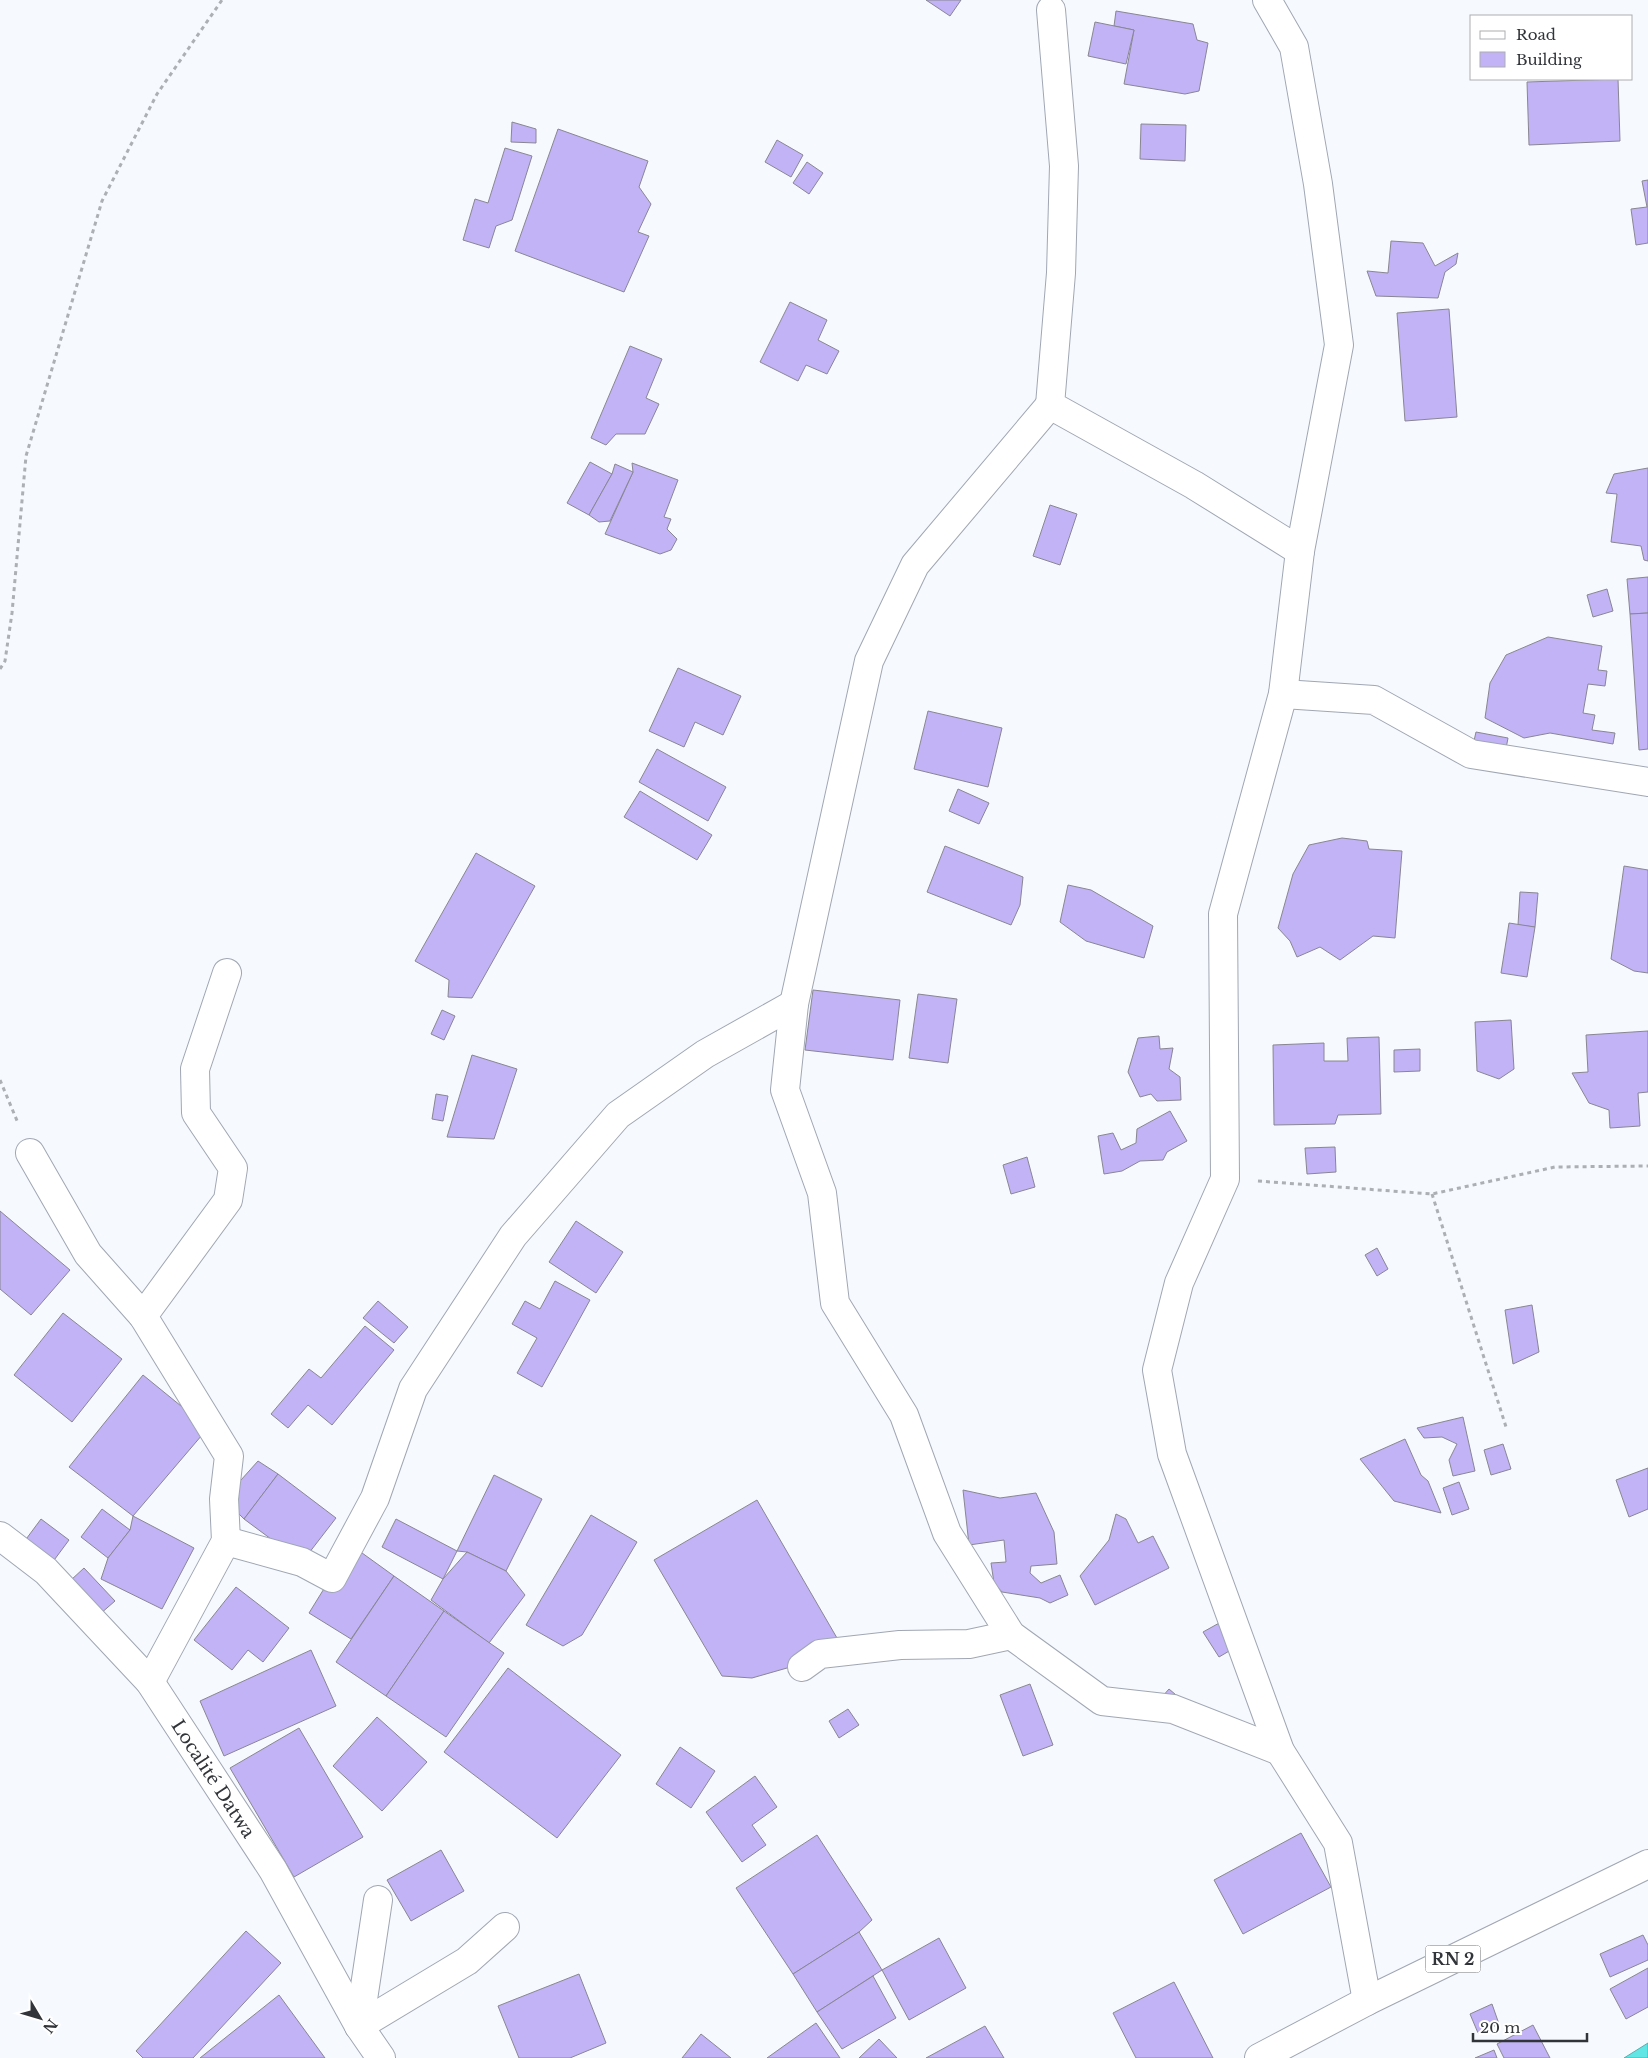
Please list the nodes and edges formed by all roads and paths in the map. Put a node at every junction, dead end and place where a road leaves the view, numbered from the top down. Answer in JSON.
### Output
{"nodes":[{"id":1,"x":222,"y":0,"type":"edge"},
{"id":2,"x":1267,"y":0,"type":"edge"},
{"id":3,"x":1051,"y":10,"type":"dead end"},
{"id":4,"x":1050,"y":405,"type":"junction"},
{"id":5,"x":1300,"y":550,"type":"junction"},
{"id":6,"x":0,"y":669,"type":"edge"},
{"id":7,"x":1283,"y":694,"type":"junction"},
{"id":8,"x":1648,"y":782,"type":"edge"},
{"id":9,"x":227,"y":973,"type":"dead end"},
{"id":10,"x":794,"y":1004,"type":"junction"},
{"id":11,"x":0,"y":1080,"type":"edge"},
{"id":12,"x":30,"y":1154,"type":"joint"},
{"id":13,"x":1648,"y":1166,"type":"edge"},
{"id":14,"x":1224,"y":1179,"type":"junction"},
{"id":15,"x":1432,"y":1194,"type":"junction"},
{"id":16,"x":143,"y":1316,"type":"junction"},
{"id":17,"x":1507,"y":1430,"type":"dead end"},
{"id":18,"x":0,"y":1536,"type":"edge"},
{"id":19,"x":226,"y":1541,"type":"junction"},
{"id":20,"x":1011,"y":1635,"type":"junction"},
{"id":21,"x":802,"y":1667,"type":"dead end"},
{"id":22,"x":150,"y":1682,"type":"junction"},
{"id":23,"x":1280,"y":1751,"type":"junction"},
{"id":24,"x":1648,"y":1864,"type":"edge"},
{"id":25,"x":378,"y":1900,"type":"dead end"},
{"id":26,"x":505,"y":1927,"type":"dead end"},
{"id":27,"x":1367,"y":2001,"type":"junction"},
{"id":28,"x":359,"y":2026,"type":"junction"},
{"id":29,"x":381,"y":2058,"type":"edge"},
{"id":30,"x":1259,"y":2058,"type":"edge"}],
"edges":[{"from":1,"to":6,"type":"path"},
{"from":2,"to":5,"type":"street"},
{"from":3,"to":4,"type":"street"},
{"from":4,"to":5,"type":"street"},
{"from":4,"to":10,"type":"street"},
{"from":5,"to":7,"type":"street"},
{"from":7,"to":8,"type":"street"},
{"from":7,"to":14,"type":"street"},
{"from":9,"to":16,"type":"street"},
{"from":10,"to":19,"type":"street"},
{"from":10,"to":20,"type":"street"},
{"from":11,"to":12,"type":"path"},
{"from":12,"to":16,"type":"street"},
{"from":13,"to":15,"type":"path"},
{"from":14,"to":15,"type":"path"},
{"from":14,"to":23,"type":"street"},
{"from":15,"to":17,"type":"path"},
{"from":16,"to":19,"type":"street"},
{"from":18,"to":22,"type":"street","name":"Localité Datwa"},
{"from":19,"to":22,"type":"street"},
{"from":20,"to":21,"type":"street"},
{"from":20,"to":23,"type":"street"},
{"from":22,"to":28,"type":"street","name":"Localité Datwa"},
{"from":23,"to":27,"type":"street"},
{"from":24,"to":27,"type":"street","number":"RN 2"},
{"from":25,"to":28,"type":"street"},
{"from":26,"to":28,"type":"street"},
{"from":27,"to":30,"type":"street","number":"RN 2"},
{"from":28,"to":29,"type":"street","name":"Localité Datwa"}]}
